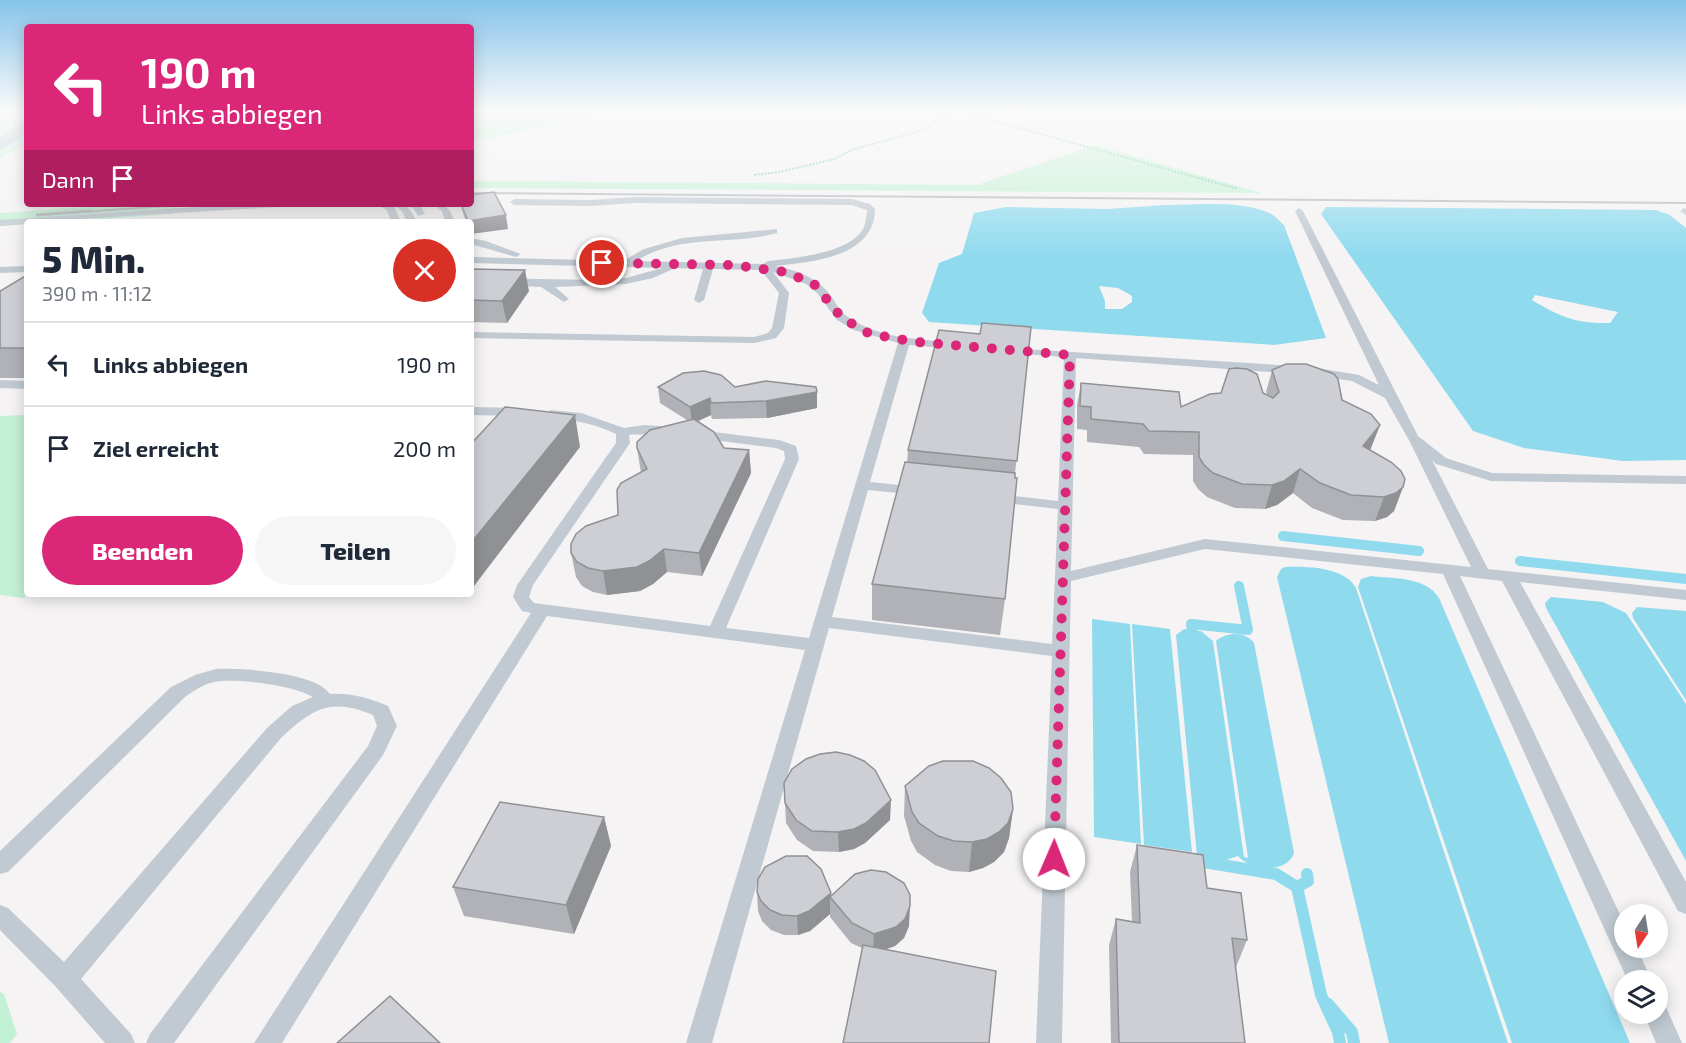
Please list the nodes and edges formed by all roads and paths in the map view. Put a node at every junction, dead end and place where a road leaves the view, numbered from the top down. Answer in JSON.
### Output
{"nodes":[{"id":1,"x":836,"y":159,"type":"edge"},
{"id":2,"x":1130,"y":159,"type":"edge"},
{"id":3,"x":753,"y":175,"type":"dead end"},
{"id":4,"x":1238,"y":189,"type":"dead end"},
{"id":5,"x":514,"y":202,"type":"dead end"},
{"id":6,"x":221,"y":207,"type":"joint"},
{"id":7,"x":402,"y":207,"type":"edge"},
{"id":8,"x":417,"y":207,"type":"edge"},
{"id":9,"x":431,"y":207,"type":"edge"},
{"id":10,"x":1299,"y":212,"type":"dead end"},
{"id":11,"x":422,"y":214,"type":"dead end"},
{"id":12,"x":55,"y":219,"type":"edge"},
{"id":13,"x":213,"y":219,"type":"edge"},
{"id":14,"x":411,"y":219,"type":"edge"},
{"id":15,"x":439,"y":219,"type":"dead end"},
{"id":16,"x":24,"y":221,"type":"edge"},
{"id":17,"x":0,"y":223,"type":"edge"},
{"id":18,"x":774,"y":231,"type":"dead end"},
{"id":19,"x":474,"y":242,"type":"edge"},
{"id":20,"x":474,"y":260,"type":"edge"},
{"id":21,"x":602,"y":263,"type":"junction"},
{"id":22,"x":626,"y":263,"type":"junction"},
{"id":23,"x":676,"y":264,"type":"junction"},
{"id":24,"x":709,"y":264,"type":"junction"},
{"id":25,"x":750,"y":266,"type":"junction"},
{"id":26,"x":764,"y":267,"type":"junction"},
{"id":27,"x":24,"y":269,"type":"edge"},
{"id":28,"x":0,"y":270,"type":"edge"},
{"id":29,"x":474,"y":281,"type":"edge"},
{"id":30,"x":541,"y":282,"type":"junction"},
{"id":31,"x":564,"y":299,"type":"dead end"},
{"id":32,"x":699,"y":300,"type":"dead end"},
{"id":33,"x":474,"y":335,"type":"edge"},
{"id":34,"x":904,"y":340,"type":"junction"},
{"id":35,"x":963,"y":346,"type":"edge"},
{"id":36,"x":999,"y":349,"type":"edge"},
{"id":37,"x":1070,"y":355,"type":"junction"},
{"id":38,"x":0,"y":384,"type":"edge"},
{"id":39,"x":24,"y":385,"type":"edge"},
{"id":40,"x":1390,"y":396,"type":"junction"},
{"id":41,"x":474,"y":411,"type":"edge"},
{"id":42,"x":622,"y":432,"type":"junction"},
{"id":43,"x":1413,"y":438,"type":"junction"},
{"id":44,"x":1686,"y":480,"type":"edge"},
{"id":45,"x":862,"y":485,"type":"junction"},
{"id":46,"x":930,"y":492,"type":"edge"},
{"id":47,"x":976,"y":496,"type":"edge"},
{"id":48,"x":1067,"y":506,"type":"junction"},
{"id":49,"x":1449,"y":570,"type":"junction"},
{"id":50,"x":1482,"y":573,"type":"junction"},
{"id":51,"x":1508,"y":576,"type":"junction"},
{"id":52,"x":1064,"y":578,"type":"junction"},
{"id":53,"x":1686,"y":595,"type":"edge"},
{"id":54,"x":542,"y":610,"type":"junction"},
{"id":55,"x":822,"y":621,"type":"junction"},
{"id":56,"x":715,"y":633,"type":"junction"},
{"id":57,"x":815,"y":645,"type":"junction"},
{"id":58,"x":1059,"y":651,"type":"junction"},
{"id":59,"x":326,"y":702,"type":"junction"},
{"id":60,"x":0,"y":865,"type":"edge"},
{"id":61,"x":1686,"y":904,"type":"edge"},
{"id":62,"x":0,"y":915,"type":"edge"},
{"id":63,"x":1614,"y":923,"type":"edge"},
{"id":64,"x":65,"y":979,"type":"junction"},
{"id":65,"x":1661,"y":1024,"type":"edge"},
{"id":66,"x":122,"y":1043,"type":"edge"},
{"id":67,"x":159,"y":1043,"type":"edge"},
{"id":68,"x":267,"y":1043,"type":"edge"},
{"id":69,"x":699,"y":1043,"type":"edge"},
{"id":70,"x":1049,"y":1043,"type":"edge"},
{"id":71,"x":1670,"y":1043,"type":"edge"}],
"edges":[{"from":1,"to":3,"type":"path"},
{"from":2,"to":4,"type":"path"},
{"from":5,"to":25,"type":"lane"},
{"from":6,"to":12,"type":"lane"},
{"from":6,"to":13,"type":"lane"},
{"from":7,"to":14,"type":"lane"},
{"from":8,"to":11,"type":"lane"},
{"from":9,"to":15,"type":"lane"},
{"from":10,"to":40,"type":"lane"},
{"from":16,"to":17,"type":"lane"},
{"from":18,"to":22,"type":"lane"},
{"from":19,"to":21,"type":"lane"},
{"from":20,"to":21,"type":"lane"},
{"from":21,"to":22,"type":"lane"},
{"from":22,"to":23,"type":"lane"},
{"from":23,"to":24,"type":"lane"},
{"from":23,"to":30,"type":"lane"},
{"from":24,"to":25,"type":"lane"},
{"from":24,"to":32,"type":"lane"},
{"from":25,"to":26,"type":"lane"},
{"from":26,"to":33,"type":"lane"},
{"from":26,"to":34,"type":"lane"},
{"from":27,"to":28,"type":"lane"},
{"from":29,"to":30,"type":"lane"},
{"from":30,"to":31,"type":"lane"},
{"from":34,"to":35,"type":"lane"},
{"from":34,"to":45,"type":"lane"},
{"from":36,"to":37,"type":"lane"},
{"from":37,"to":40,"type":"lane"},
{"from":37,"to":48,"type":"lane"},
{"from":38,"to":39,"type":"lane"},
{"from":40,"to":43,"type":"lane"},
{"from":41,"to":42,"type":"lane"},
{"from":42,"to":54,"type":"lane"},
{"from":42,"to":56,"type":"lane"},
{"from":43,"to":44,"type":"lane"},
{"from":43,"to":50,"type":"lane"},
{"from":45,"to":46,"type":"lane"},
{"from":45,"to":55,"type":"lane"},
{"from":47,"to":48,"type":"lane"},
{"from":48,"to":52,"type":"lane"},
{"from":49,"to":50,"type":"lane"},
{"from":49,"to":52,"type":"lane"},
{"from":49,"to":63,"type":"lane"},
{"from":50,"to":51,"type":"lane"},
{"from":51,"to":53,"type":"lane"},
{"from":51,"to":61,"type":"lane"},
{"from":52,"to":58,"type":"lane"},
{"from":54,"to":56,"type":"lane"},
{"from":54,"to":68,"type":"lane"},
{"from":55,"to":57,"type":"lane"},
{"from":55,"to":58,"type":"lane"},
{"from":56,"to":57,"type":"lane"},
{"from":57,"to":69,"type":"lane"},
{"from":58,"to":70,"type":"lane"},
{"from":59,"to":60,"type":"lane"},
{"from":59,"to":64,"type":"lane"},
{"from":59,"to":67,"type":"lane"},
{"from":62,"to":64,"type":"lane"},
{"from":64,"to":66,"type":"lane"},
{"from":65,"to":71,"type":"lane"}]}
